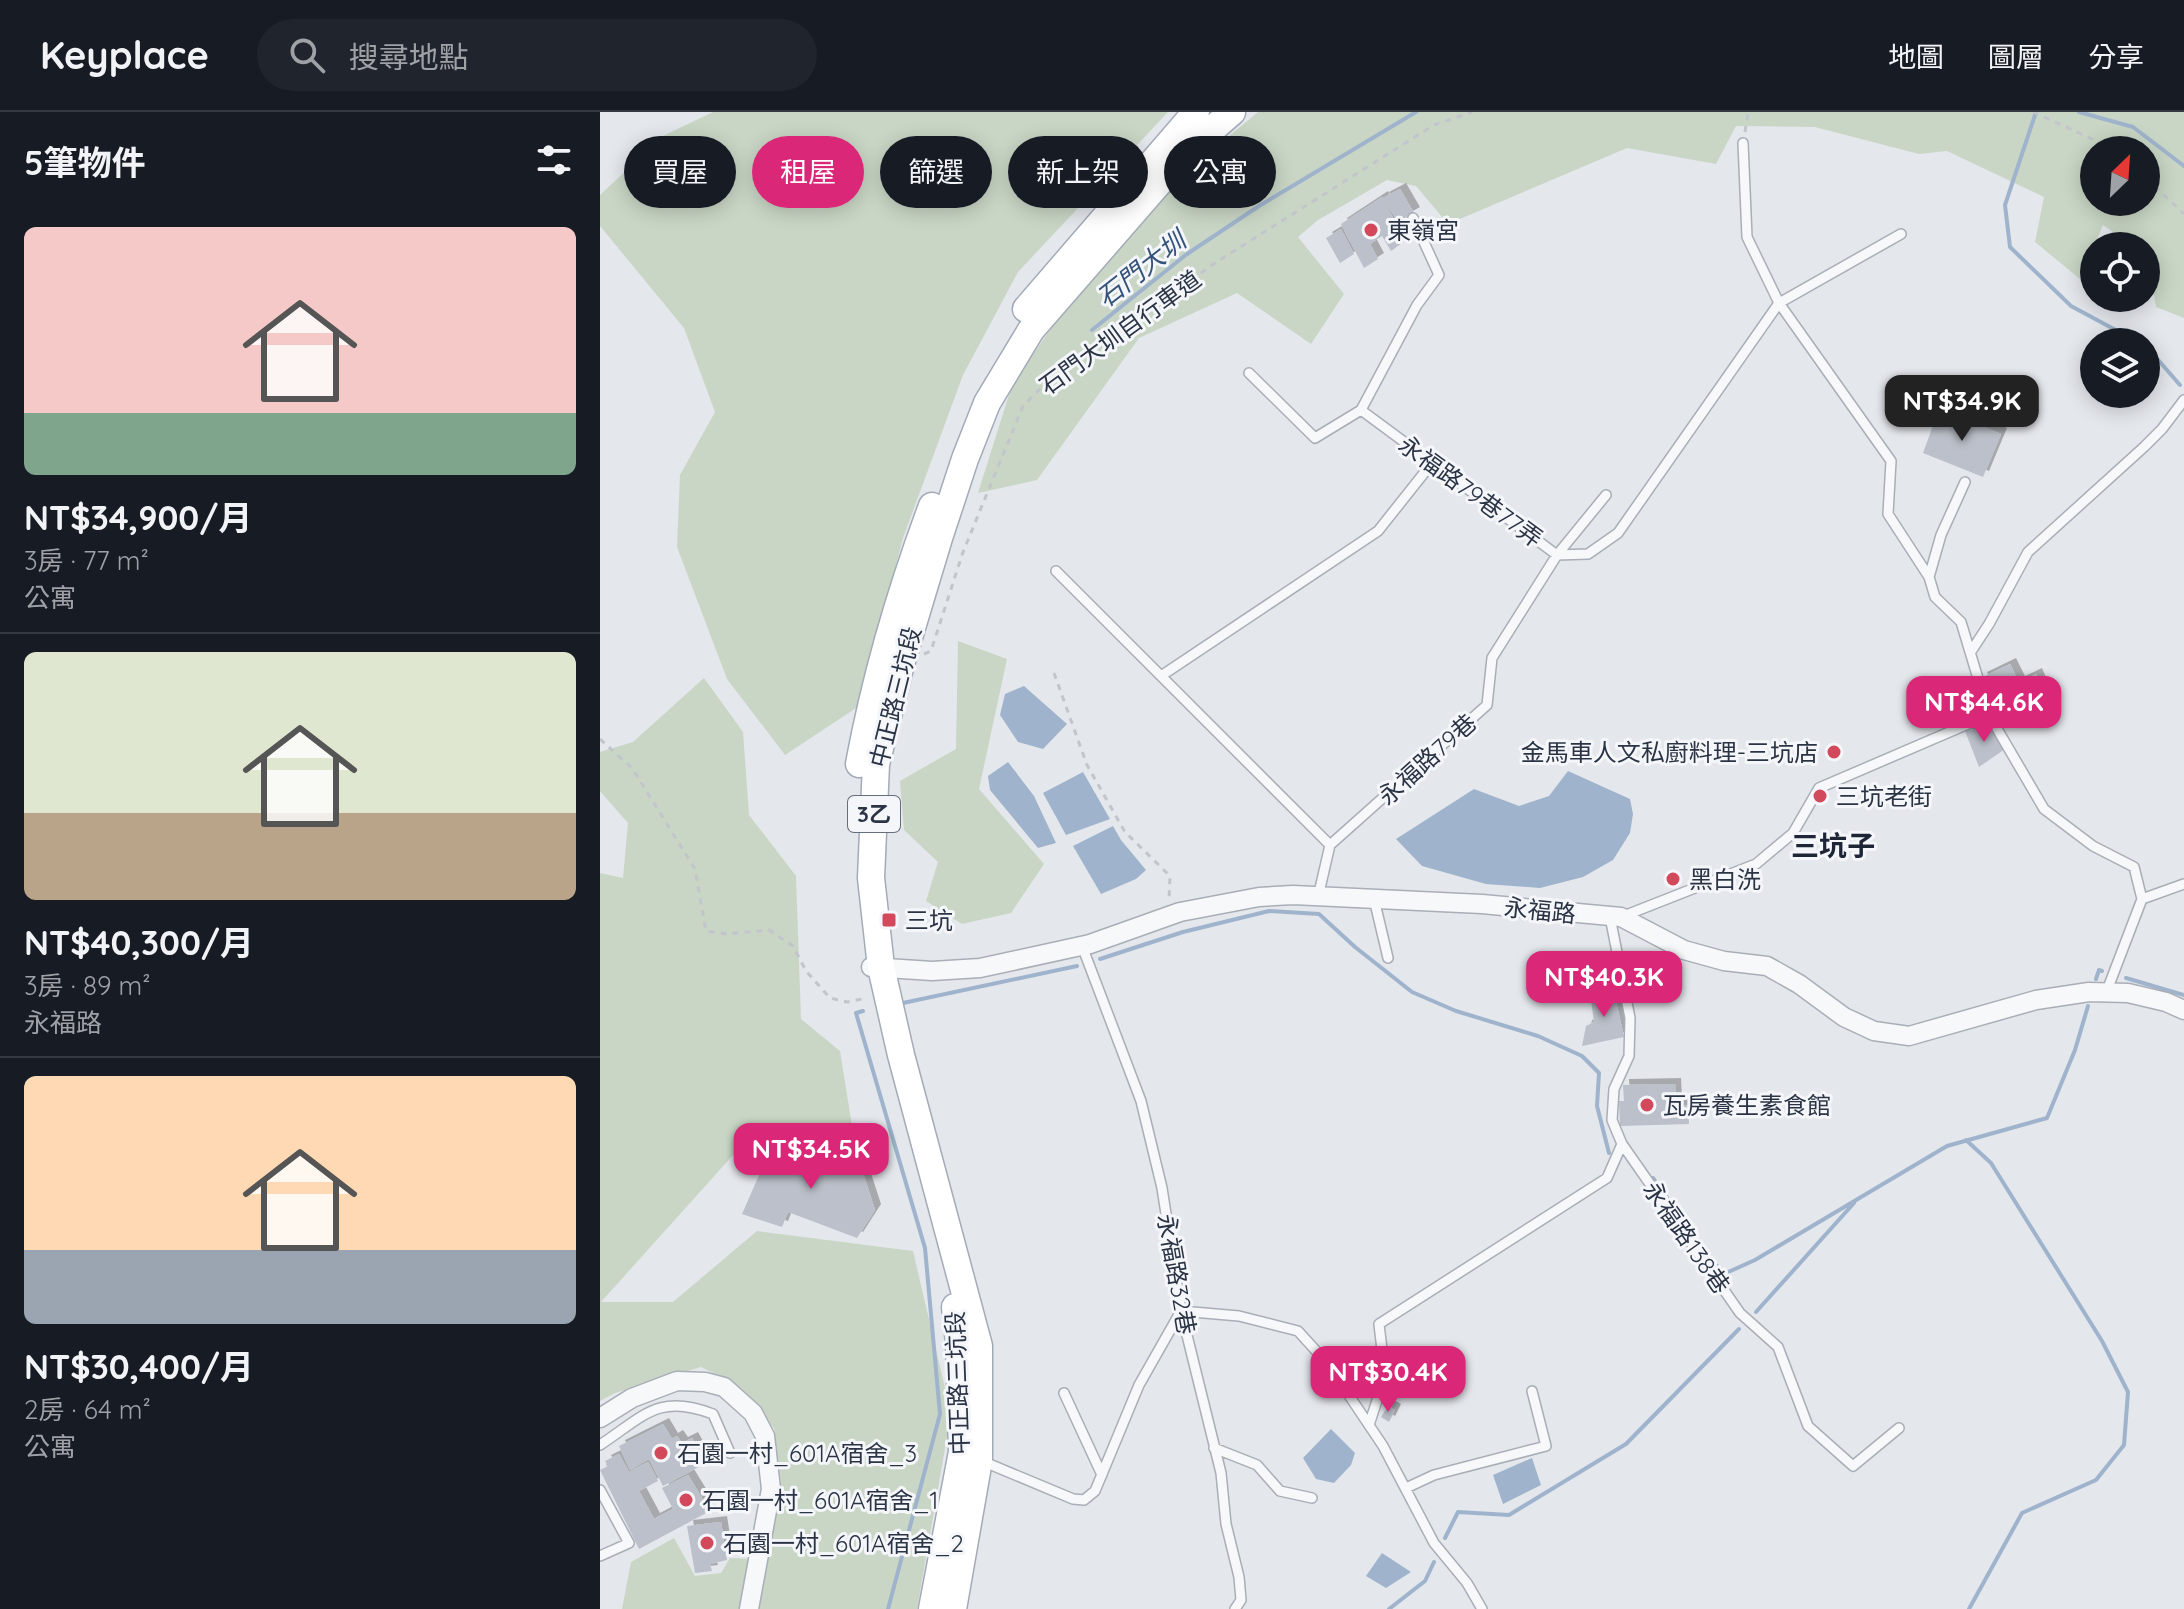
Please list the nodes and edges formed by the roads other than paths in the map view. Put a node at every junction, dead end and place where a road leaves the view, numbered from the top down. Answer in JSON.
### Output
{"nodes":[{"id":1,"x":1196,"y":112,"type":"edge"},
{"id":2,"x":1232,"y":112,"type":"edge"},
{"id":3,"x":1743,"y":143,"type":"road end"},
{"id":4,"x":1413,"y":218,"type":"dead end"},
{"id":5,"x":1901,"y":234,"type":"dead end"},
{"id":6,"x":1779,"y":303,"type":"junction"},
{"id":7,"x":1249,"y":373,"type":"dead end"},
{"id":8,"x":2184,"y":400,"type":"edge"},
{"id":9,"x":1361,"y":410,"type":"junction"},
{"id":10,"x":1432,"y":463,"type":"junction"},
{"id":11,"x":1965,"y":482,"type":"dead end"},
{"id":12,"x":1606,"y":495,"type":"dead end"},
{"id":13,"x":1557,"y":555,"type":"junction"},
{"id":14,"x":1056,"y":571,"type":"dead end"},
{"id":15,"x":1929,"y":577,"type":"junction"},
{"id":16,"x":1972,"y":650,"type":"junction"},
{"id":17,"x":1161,"y":676,"type":"junction"},
{"id":18,"x":1989,"y":715,"type":"junction"},
{"id":19,"x":1330,"y":845,"type":"junction"},
{"id":20,"x":2184,"y":884,"type":"edge"},
{"id":21,"x":1318,"y":897,"type":"junction"},
{"id":22,"x":1374,"y":899,"type":"junction"},
{"id":23,"x":2142,"y":899,"type":"junction"},
{"id":24,"x":1616,"y":917,"type":"junction"},
{"id":25,"x":1082,"y":946,"type":"junction"},
{"id":26,"x":1388,"y":958,"type":"dead end"},
{"id":27,"x":875,"y":967,"type":"junction"},
{"id":28,"x":2106,"y":993,"type":"junction"},
{"id":29,"x":2184,"y":1010,"type":"edge"},
{"id":30,"x":1622,"y":1144,"type":"junction"},
{"id":31,"x":1181,"y":1311,"type":"junction"},
{"id":32,"x":1532,"y":1391,"type":"dead end"},
{"id":33,"x":1064,"y":1393,"type":"dead end"},
{"id":34,"x":600,"y":1418,"type":"edge"},
{"id":35,"x":1369,"y":1425,"type":"junction"},
{"id":36,"x":1899,"y":1428,"type":"dead end"},
{"id":37,"x":600,"y":1445,"type":"edge"},
{"id":38,"x":1214,"y":1448,"type":"junction"},
{"id":39,"x":730,"y":1453,"type":"dead end"},
{"id":40,"x":971,"y":1456,"type":"junction"},
{"id":41,"x":1102,"y":1475,"type":"junction"},
{"id":42,"x":1406,"y":1488,"type":"junction"},
{"id":43,"x":600,"y":1490,"type":"edge"},
{"id":44,"x":1312,"y":1498,"type":"dead end"},
{"id":45,"x":600,"y":1556,"type":"edge"},
{"id":46,"x":749,"y":1609,"type":"edge"},
{"id":47,"x":932,"y":1609,"type":"edge"},
{"id":48,"x":953,"y":1609,"type":"edge"},
{"id":49,"x":1235,"y":1609,"type":"edge"},
{"id":50,"x":1482,"y":1609,"type":"edge"}],
"edges":[{"from":1,"to":27,"type":"main road","name":"中正路三坑段","number":"3乙"},
{"from":2,"to":27,"type":"main road","name":"中正路三坑段","number":"3乙"},
{"from":3,"to":6,"type":"lane"},
{"from":4,"to":9,"type":"lane"},
{"from":5,"to":6,"type":"lane","name":"永福路79巷77弄"},
{"from":6,"to":13,"type":"lane","name":"永福路79巷77弄"},
{"from":6,"to":15,"type":"lane"},
{"from":7,"to":9,"type":"lane"},
{"from":8,"to":16,"type":"lane"},
{"from":9,"to":10,"type":"lane","name":"永福路79巷77弄"},
{"from":10,"to":13,"type":"lane","name":"永福路79巷77弄"},
{"from":10,"to":17,"type":"lane"},
{"from":11,"to":15,"type":"lane"},
{"from":12,"to":13,"type":"lane","name":"永福路79巷"},
{"from":13,"to":19,"type":"lane","name":"永福路79巷"},
{"from":14,"to":17,"type":"lane"},
{"from":15,"to":16,"type":"lane"},
{"from":16,"to":18,"type":"lane"},
{"from":17,"to":19,"type":"lane"},
{"from":18,"to":23,"type":"lane"},
{"from":18,"to":24,"type":"lane"},
{"from":19,"to":21,"type":"lane"},
{"from":20,"to":23,"type":"lane"},
{"from":21,"to":22,"type":"street","name":"永福路"},
{"from":21,"to":25,"type":"street","name":"永福路"},
{"from":22,"to":24,"type":"street","name":"永福路"},
{"from":22,"to":26,"type":"lane"},
{"from":23,"to":28,"type":"lane"},
{"from":24,"to":28,"type":"street","name":"永福路"},
{"from":24,"to":30,"type":"lane","name":"永福路138巷"},
{"from":25,"to":27,"type":"street","name":"永福路"},
{"from":25,"to":31,"type":"lane","name":"永福路32巷"},
{"from":27,"to":40,"type":"main road","name":"中正路三坑段","number":"3乙"},
{"from":27,"to":40,"type":"main road","name":"中正路三坑段","number":"3乙"},
{"from":28,"to":29,"type":"street","name":"永福路"},
{"from":30,"to":35,"type":"lane"},
{"from":30,"to":36,"type":"lane","name":"永福路138巷"},
{"from":31,"to":35,"type":"lane"},
{"from":31,"to":38,"type":"lane","name":"永福路32巷"},
{"from":31,"to":41,"type":"lane"},
{"from":32,"to":42,"type":"lane"},
{"from":33,"to":41,"type":"lane"},
{"from":34,"to":46,"type":"street"},
{"from":35,"to":42,"type":"lane"},
{"from":37,"to":39,"type":"lane"},
{"from":38,"to":44,"type":"lane"},
{"from":38,"to":49,"type":"lane","name":"永福路32巷"},
{"from":40,"to":41,"type":"lane"},
{"from":40,"to":47,"type":"main road","name":"中正路三坑段","number":"3乙"},
{"from":40,"to":48,"type":"main road","name":"中正路三坑段","number":"3乙"},
{"from":42,"to":50,"type":"lane"},
{"from":43,"to":45,"type":"lane"}]}
